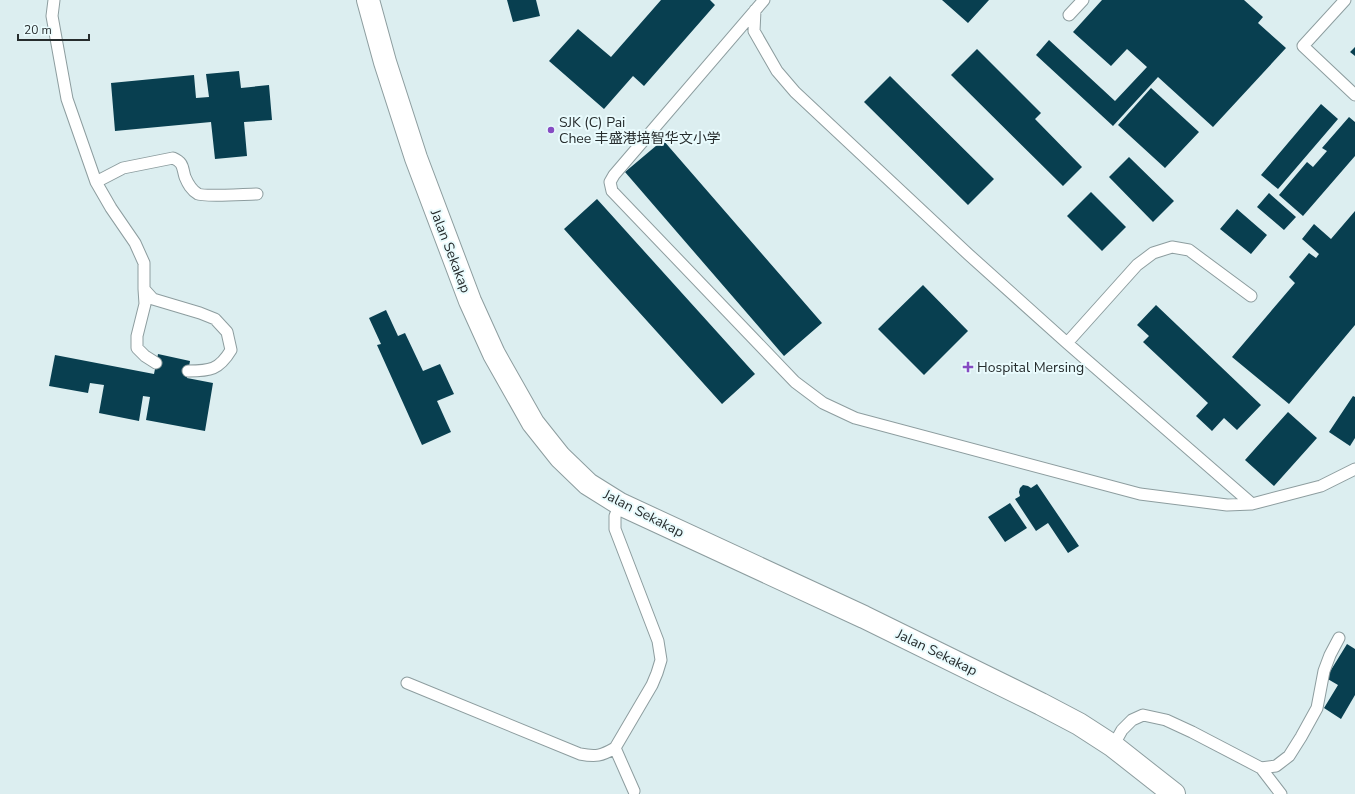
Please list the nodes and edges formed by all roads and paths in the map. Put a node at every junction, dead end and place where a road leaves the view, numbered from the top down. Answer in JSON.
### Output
{"nodes":[{"id":1,"x":54,"y":0,"type":"edge"},
{"id":2,"x":368,"y":0,"type":"edge"},
{"id":3,"x":764,"y":0,"type":"edge"},
{"id":4,"x":1083,"y":0,"type":"edge"},
{"id":5,"x":1345,"y":0,"type":"edge"},
{"id":6,"x":755,"y":10,"type":"junction"},
{"id":7,"x":1069,"y":16,"type":"dead end"},
{"id":8,"x":1355,"y":95,"type":"edge"},
{"id":9,"x":96,"y":182,"type":"junction"},
{"id":10,"x":257,"y":194,"type":"dead end"},
{"id":11,"x":144,"y":289,"type":"junction"},
{"id":12,"x":1251,"y":296,"type":"dead end"},
{"id":13,"x":1067,"y":342,"type":"junction"},
{"id":14,"x":156,"y":363,"type":"dead end"},
{"id":15,"x":188,"y":371,"type":"dead end"},
{"id":16,"x":1355,"y":469,"type":"edge"},
{"id":17,"x":620,"y":504,"type":"junction"},
{"id":18,"x":1252,"y":504,"type":"junction"},
{"id":19,"x":1339,"y":638,"type":"dead end"},
{"id":20,"x":407,"y":683,"type":"dead end"},
{"id":21,"x":1113,"y":746,"type":"junction"},
{"id":22,"x":615,"y":748,"type":"junction"},
{"id":23,"x":1260,"y":768,"type":"junction"},
{"id":24,"x":634,"y":791,"type":"dead end"},
{"id":25,"x":1174,"y":794,"type":"edge"},
{"id":26,"x":1281,"y":794,"type":"edge"}],
"edges":[{"from":1,"to":9,"type":"lane"},
{"from":2,"to":17,"type":"street","name":"Jalan Sekakap"},
{"from":3,"to":6,"type":"lane"},
{"from":4,"to":7,"type":"lane"},
{"from":5,"to":8,"type":"lane"},
{"from":6,"to":13,"type":"lane"},
{"from":6,"to":18,"type":"lane"},
{"from":9,"to":10,"type":"lane"},
{"from":9,"to":11,"type":"lane"},
{"from":11,"to":14,"type":"lane"},
{"from":11,"to":15,"type":"lane"},
{"from":12,"to":13,"type":"lane"},
{"from":13,"to":18,"type":"lane"},
{"from":16,"to":18,"type":"lane"},
{"from":17,"to":21,"type":"street","name":"Jalan Sekakap"},
{"from":17,"to":22,"type":"lane"},
{"from":19,"to":23,"type":"lane"},
{"from":20,"to":22,"type":"lane"},
{"from":21,"to":23,"type":"lane"},
{"from":21,"to":25,"type":"street","name":"Jalan Sekakap"},
{"from":22,"to":24,"type":"lane"},
{"from":23,"to":26,"type":"lane"}]}
